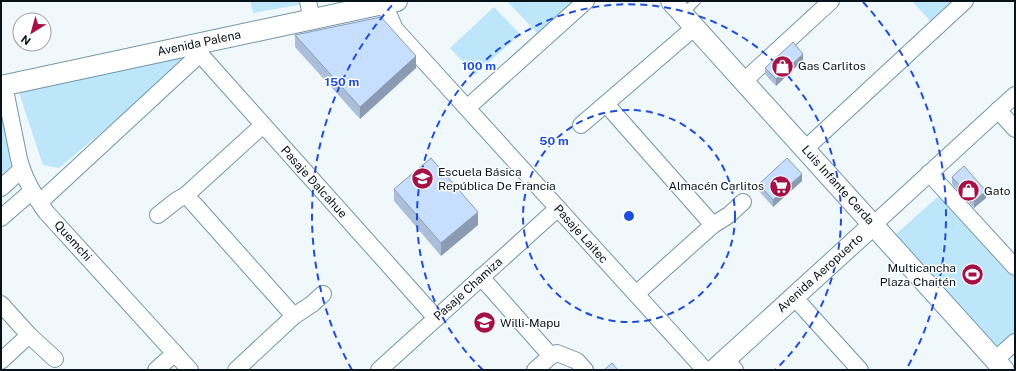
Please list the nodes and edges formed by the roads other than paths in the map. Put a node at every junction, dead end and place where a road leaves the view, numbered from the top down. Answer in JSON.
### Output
{"nodes":[{"id":1,"x":586,"y":1,"type":"edge"},
{"id":2,"x":831,"y":1,"type":"edge"},
{"id":3,"x":965,"y":1,"type":"edge"},
{"id":4,"x":391,"y":2,"type":"edge"},
{"id":5,"x":310,"y":10,"type":"edge"},
{"id":6,"x":686,"y":11,"type":"edge"},
{"id":7,"x":198,"y":49,"type":"junction"},
{"id":8,"x":744,"y":81,"type":"junction"},
{"id":9,"x":2,"y":86,"type":"edge"},
{"id":10,"x":1015,"y":95,"type":"edge"},
{"id":11,"x":606,"y":104,"type":"junction"},
{"id":12,"x":468,"y":108,"type":"junction"},
{"id":13,"x":998,"y":110,"type":"junction"},
{"id":14,"x":263,"y":125,"type":"junction"},
{"id":15,"x":581,"y":125,"type":"dead end"},
{"id":16,"x":1015,"y":129,"type":"edge"},
{"id":17,"x":805,"y":149,"type":"junction"},
{"id":18,"x":22,"y":169,"type":"junction"},
{"id":19,"x":929,"y":173,"type":"junction"},
{"id":20,"x":1,"y":188,"type":"edge"},
{"id":21,"x":186,"y":195,"type":"junction"},
{"id":22,"x":36,"y":197,"type":"junction"},
{"id":23,"x":743,"y":202,"type":"dead end"},
{"id":24,"x":558,"y":208,"type":"junction"},
{"id":25,"x":158,"y":215,"type":"dead end"},
{"id":26,"x":1,"y":218,"type":"edge"},
{"id":27,"x":713,"y":225,"type":"junction"},
{"id":28,"x":873,"y":225,"type":"junction"},
{"id":29,"x":1015,"y":267,"type":"edge"},
{"id":30,"x":482,"y":277,"type":"junction"},
{"id":31,"x":323,"y":294,"type":"dead end"},
{"id":32,"x":636,"y":294,"type":"junction"},
{"id":33,"x":794,"y":297,"type":"junction"},
{"id":34,"x":1,"y":304,"type":"edge"},
{"id":35,"x":294,"y":316,"type":"junction"},
{"id":36,"x":436,"y":318,"type":"junction"},
{"id":37,"x":29,"y":336,"type":"junction"},
{"id":38,"x":1015,"y":342,"type":"edge"},
{"id":39,"x":175,"y":353,"type":"junction"},
{"id":40,"x":551,"y":356,"type":"junction"},
{"id":41,"x":55,"y":359,"type":"dead end"},
{"id":42,"x":1,"y":361,"type":"edge"},
{"id":43,"x":999,"y":365,"type":"edge"},
{"id":44,"x":725,"y":366,"type":"edge"},
{"id":45,"x":156,"y":370,"type":"edge"},
{"id":46,"x":190,"y":370,"type":"edge"},
{"id":47,"x":236,"y":370,"type":"edge"},
{"id":48,"x":379,"y":370,"type":"edge"},
{"id":49,"x":536,"y":370,"type":"edge"},
{"id":50,"x":585,"y":370,"type":"edge"},
{"id":51,"x":705,"y":370,"type":"edge"},
{"id":52,"x":860,"y":370,"type":"edge"}],
"edges":[{"from":1,"to":12,"type":"street"},
{"from":2,"to":8,"type":"street"},
{"from":3,"to":17,"type":"street"},
{"from":4,"to":5,"type":"street","name":"Avenida Palena"},
{"from":4,"to":12,"type":"street","name":"Pasaje Laitec"},
{"from":5,"to":7,"type":"street","name":"Avenida Palena"},
{"from":6,"to":8,"type":"street","name":"Luis Infante Cerda"},
{"from":6,"to":11,"type":"street"},
{"from":7,"to":9,"type":"street","name":"Avenida Palena"},
{"from":7,"to":14,"type":"street","name":"Pasaje Dalcahue"},
{"from":7,"to":22,"type":"street"},
{"from":8,"to":17,"type":"street","name":"Luis Infante Cerda"},
{"from":9,"to":18,"type":"street","name":"Quemchi"},
{"from":10,"to":13,"type":"street","name":"Avenida Aeropuerto"},
{"from":11,"to":15,"type":"street"},
{"from":11,"to":27,"type":"street"},
{"from":12,"to":24,"type":"street","name":"Pasaje Laitec"},
{"from":13,"to":16,"type":"street"},
{"from":13,"to":19,"type":"street","name":"Avenida Aeropuerto"},
{"from":14,"to":21,"type":"street"},
{"from":14,"to":36,"type":"street","name":"Pasaje Dalcahue"},
{"from":17,"to":28,"type":"street","name":"Luis Infante Cerda"},
{"from":18,"to":20,"type":"street"},
{"from":18,"to":22,"type":"street","name":"Quemchi"},
{"from":19,"to":28,"type":"street","name":"Avenida Aeropuerto"},
{"from":19,"to":29,"type":"street"},
{"from":21,"to":25,"type":"street"},
{"from":21,"to":35,"type":"street"},
{"from":22,"to":26,"type":"street"},
{"from":22,"to":39,"type":"street","name":"Quemchi"},
{"from":23,"to":27,"type":"street"},
{"from":24,"to":30,"type":"street","name":"Pasaje Chamiza"},
{"from":24,"to":32,"type":"street","name":"Pasaje Laitec"},
{"from":27,"to":32,"type":"street"},
{"from":28,"to":33,"type":"street","name":"Avenida Aeropuerto"},
{"from":28,"to":43,"type":"street","name":"Luis Infante Cerda"},
{"from":30,"to":36,"type":"street","name":"Pasaje Chamiza"},
{"from":30,"to":40,"type":"street"},
{"from":31,"to":35,"type":"street"},
{"from":32,"to":51,"type":"street","name":"Pasaje Laitec"},
{"from":33,"to":44,"type":"street","name":"Avenida Aeropuerto"},
{"from":33,"to":52,"type":"street"},
{"from":34,"to":37,"type":"street"},
{"from":35,"to":47,"type":"street"},
{"from":36,"to":48,"type":"street","name":"Pasaje Chamiza"},
{"from":37,"to":41,"type":"street"},
{"from":37,"to":42,"type":"street"},
{"from":38,"to":43,"type":"street"},
{"from":39,"to":45,"type":"street"},
{"from":39,"to":46,"type":"street","name":"Quemchi"},
{"from":40,"to":49,"type":"street"},
{"from":40,"to":50,"type":"street"}]}
